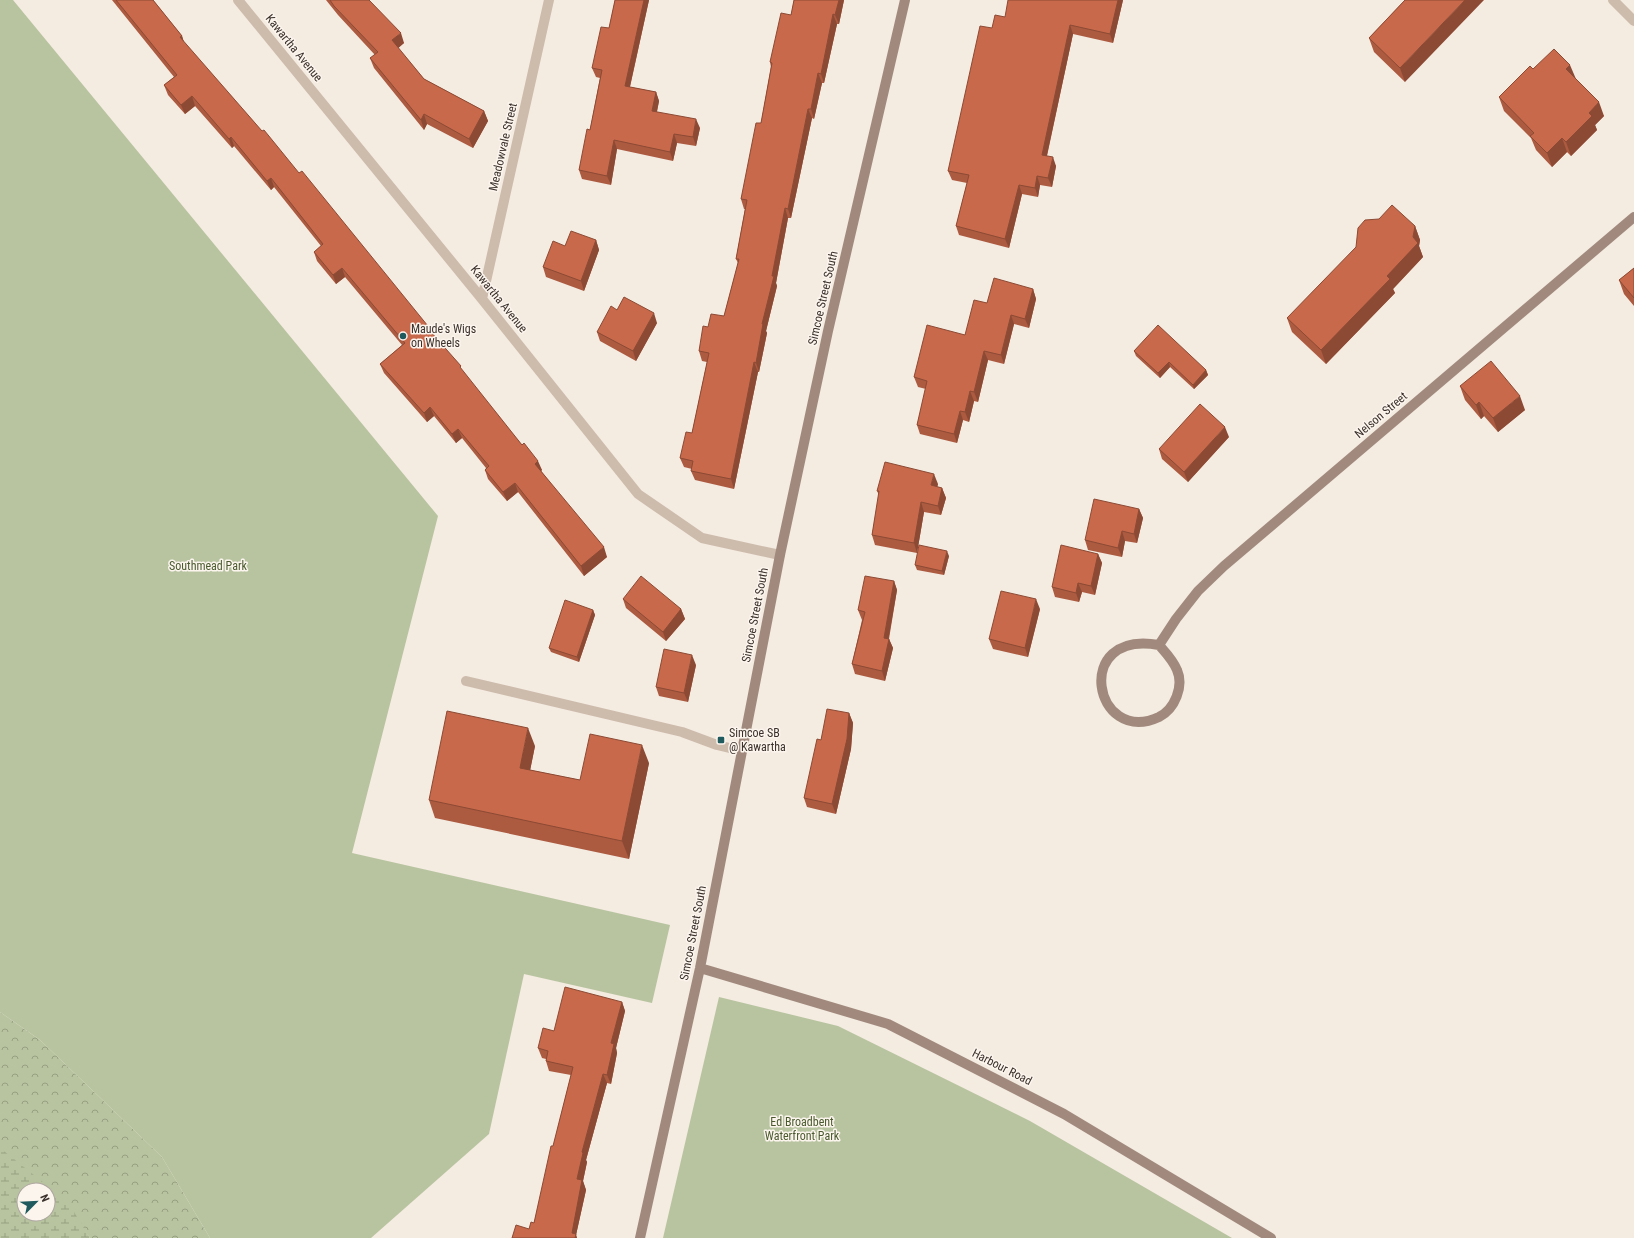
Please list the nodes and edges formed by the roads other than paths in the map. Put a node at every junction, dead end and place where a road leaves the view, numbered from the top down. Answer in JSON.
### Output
{"nodes":[{"id":1,"x":238,"y":0,"type":"edge"},
{"id":2,"x":549,"y":0,"type":"edge"},
{"id":3,"x":905,"y":0,"type":"edge"},
{"id":4,"x":1613,"y":0,"type":"edge"},
{"id":5,"x":1634,"y":21,"type":"edge"},
{"id":6,"x":1634,"y":217,"type":"edge"},
{"id":7,"x":482,"y":299,"type":"junction"},
{"id":8,"x":780,"y":555,"type":"junction"},
{"id":9,"x":1159,"y":645,"type":"junction"},
{"id":10,"x":466,"y":681,"type":"dead end"},
{"id":11,"x":742,"y":751,"type":"junction"},
{"id":12,"x":700,"y":968,"type":"junction"},
{"id":13,"x":640,"y":1238,"type":"edge"},
{"id":14,"x":1271,"y":1238,"type":"edge"}],
"edges":[{"from":1,"to":7,"type":"street","name":"Kawartha Avenue"},
{"from":2,"to":7,"type":"street","name":"Meadowvale Street"},
{"from":3,"to":8,"type":"street","name":"Simcoe Street South"},
{"from":4,"to":5,"type":"street"},
{"from":6,"to":9,"type":"street","name":"Nelson Street"},
{"from":7,"to":8,"type":"street","name":"Kawartha Avenue"},
{"from":8,"to":11,"type":"street","name":"Simcoe Street South"},
{"from":9,"to":9,"type":"street"},
{"from":10,"to":11,"type":"street"},
{"from":11,"to":12,"type":"street","name":"Simcoe Street South"},
{"from":12,"to":13,"type":"street","name":"Simcoe Street South"},
{"from":12,"to":14,"type":"street","name":"Harbour Road"}]}
